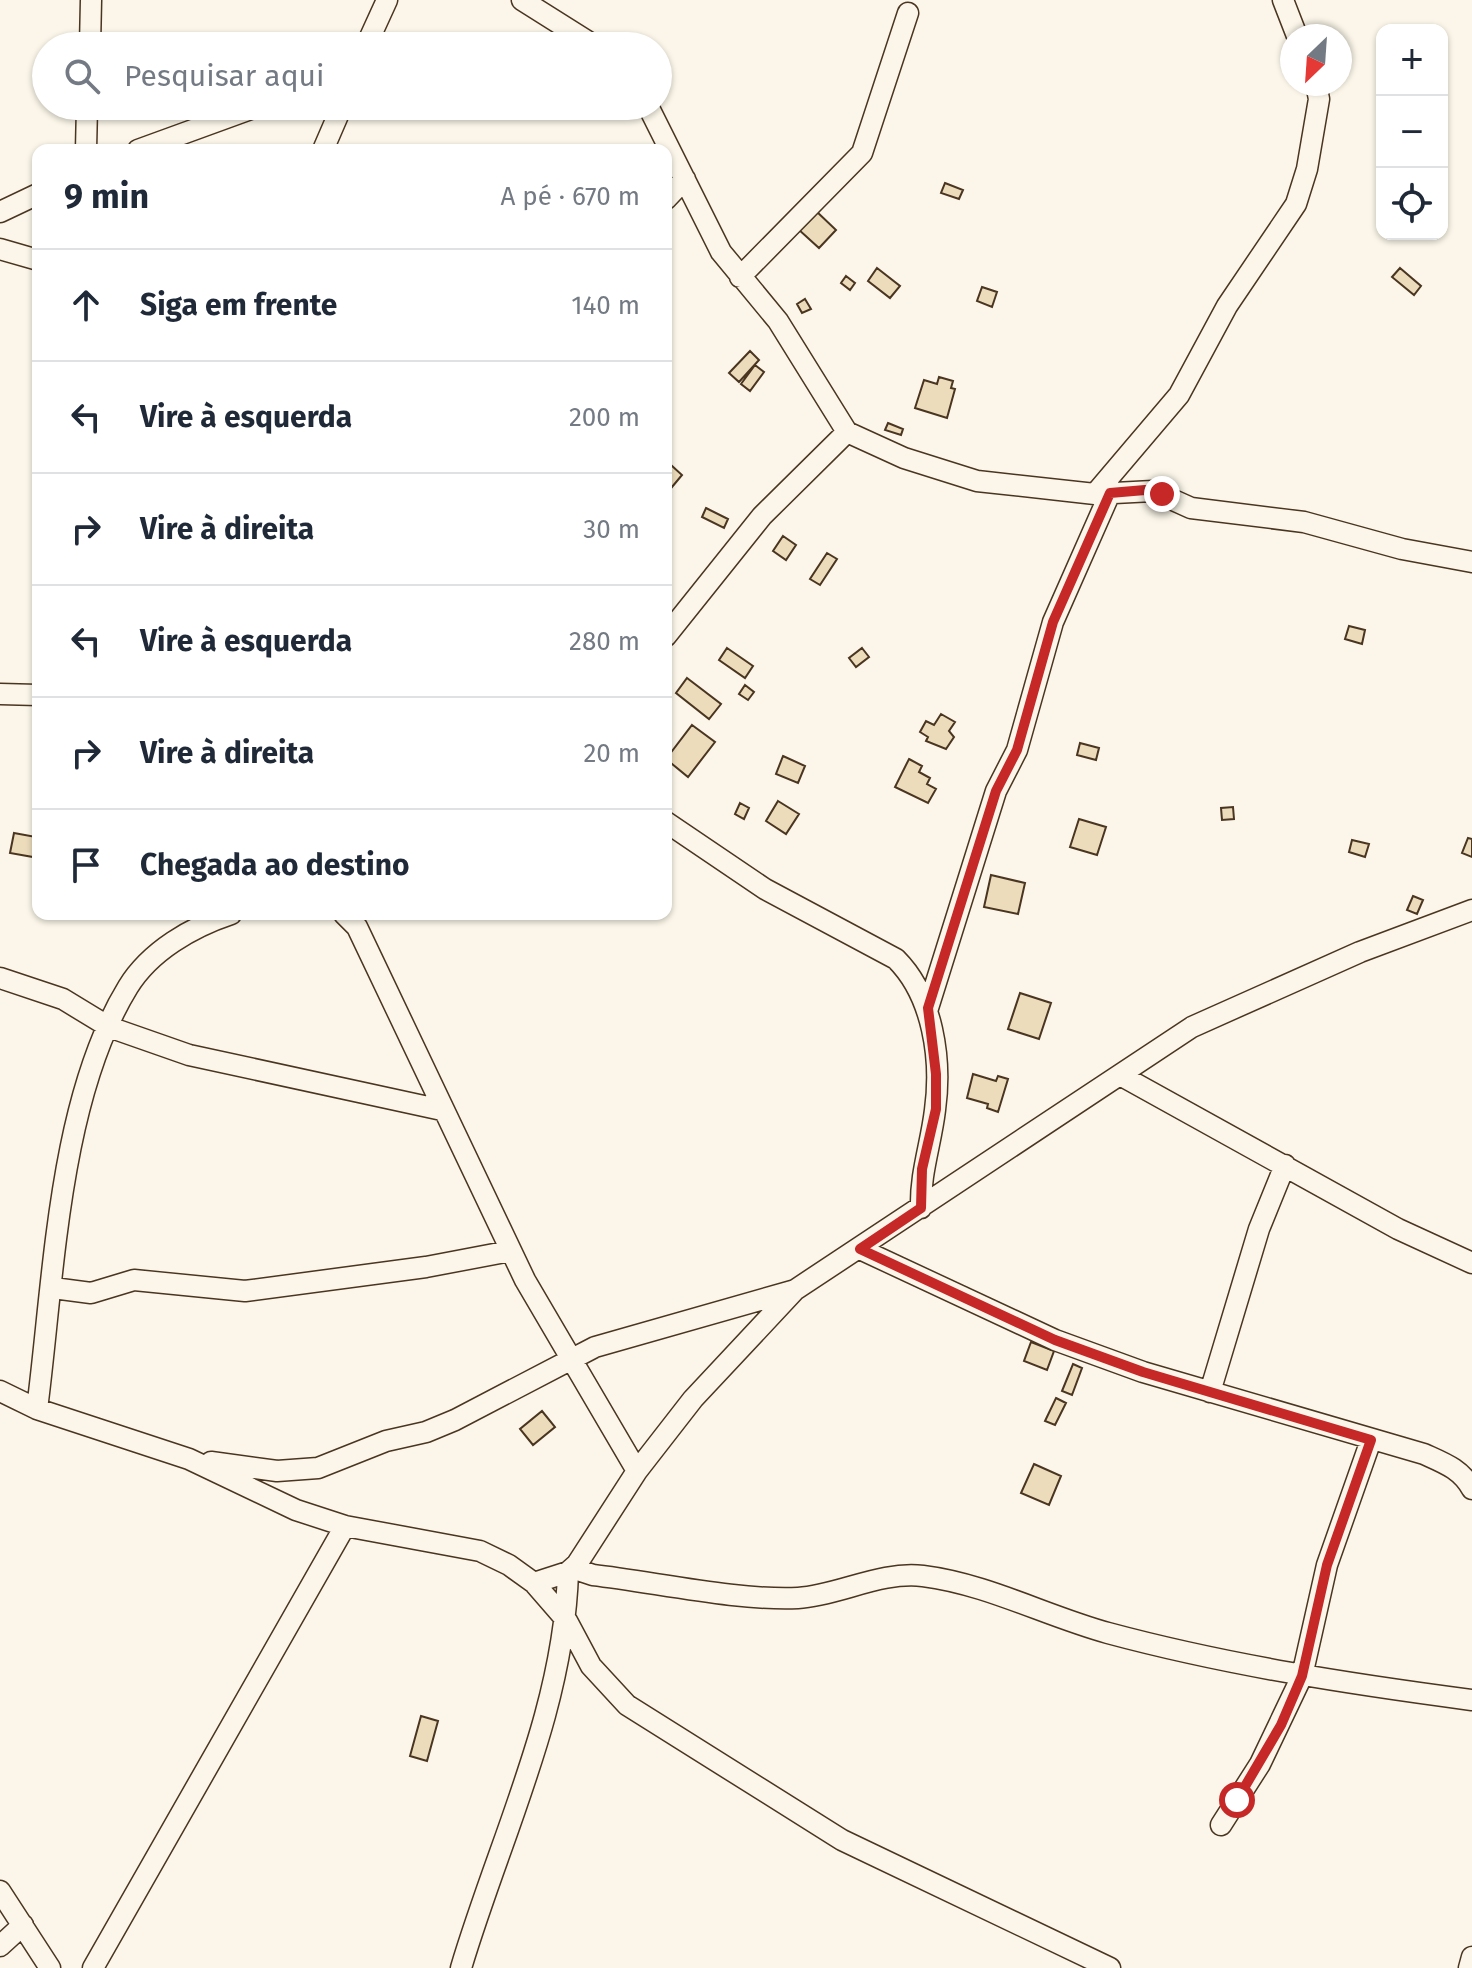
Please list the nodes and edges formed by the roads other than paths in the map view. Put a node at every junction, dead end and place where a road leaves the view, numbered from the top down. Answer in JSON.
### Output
{"nodes":[{"id":1,"x":91,"y":0,"type":"edge"},
{"id":2,"x":387,"y":0,"type":"edge"},
{"id":3,"x":522,"y":0,"type":"edge"},
{"id":4,"x":1283,"y":0,"type":"edge"},
{"id":5,"x":908,"y":13,"type":"dead end"},
{"id":6,"x":1292,"y":24,"type":"edge"},
{"id":7,"x":90,"y":32,"type":"edge"},
{"id":8,"x":372,"y":32,"type":"edge"},
{"id":9,"x":573,"y":32,"type":"edge"},
{"id":10,"x":1318,"y":96,"type":"edge"},
{"id":11,"x":87,"y":120,"type":"edge"},
{"id":12,"x":220,"y":120,"type":"edge"},
{"id":13,"x":331,"y":120,"type":"edge"},
{"id":14,"x":655,"y":120,"type":"edge"},
{"id":15,"x":86,"y":144,"type":"edge"},
{"id":16,"x":154,"y":144,"type":"edge"},
{"id":17,"x":325,"y":144,"type":"edge"},
{"id":18,"x":667,"y":144,"type":"edge"},
{"id":19,"x":672,"y":153,"type":"edge"},
{"id":20,"x":685,"y":179,"type":"junction"},
{"id":21,"x":672,"y":193,"type":"edge"},
{"id":22,"x":32,"y":197,"type":"edge"},
{"id":23,"x":0,"y":212,"type":"edge"},
{"id":24,"x":0,"y":249,"type":"edge"},
{"id":25,"x":32,"y":258,"type":"edge"},
{"id":26,"x":740,"y":277,"type":"junction"},
{"id":27,"x":847,"y":432,"type":"junction"},
{"id":28,"x":1102,"y":494,"type":"junction"},
{"id":29,"x":1472,"y":562,"type":"edge"},
{"id":30,"x":672,"y":628,"type":"edge"},
{"id":31,"x":0,"y":694,"type":"edge"},
{"id":32,"x":32,"y":695,"type":"edge"},
{"id":33,"x":672,"y":826,"type":"edge"},
{"id":34,"x":1472,"y":910,"type":"edge"},
{"id":35,"x":217,"y":920,"type":"edge"},
{"id":36,"x":350,"y":920,"type":"edge"},
{"id":37,"x":939,"y":970,"type":"junction"},
{"id":38,"x":910,"y":974,"type":"junction"},
{"id":39,"x":0,"y":978,"type":"edge"},
{"id":40,"x":928,"y":1008,"type":"junction"},
{"id":41,"x":109,"y":1027,"type":"junction"},
{"id":42,"x":1120,"y":1075,"type":"junction"},
{"id":43,"x":442,"y":1110,"type":"junction"},
{"id":44,"x":1285,"y":1165,"type":"junction"},
{"id":45,"x":921,"y":1208,"type":"junction"},
{"id":46,"x":860,"y":1249,"type":"junction"},
{"id":47,"x":510,"y":1251,"type":"junction"},
{"id":48,"x":1472,"y":1263,"type":"edge"},
{"id":49,"x":53,"y":1288,"type":"junction"},
{"id":50,"x":795,"y":1290,"type":"junction"},
{"id":51,"x":569,"y":1358,"type":"junction"},
{"id":52,"x":0,"y":1391,"type":"edge"},
{"id":53,"x":1210,"y":1392,"type":"junction"},
{"id":54,"x":37,"y":1409,"type":"junction"},
{"id":55,"x":1371,"y":1440,"type":"junction"},
{"id":56,"x":189,"y":1459,"type":"junction"},
{"id":57,"x":637,"y":1471,"type":"junction"},
{"id":58,"x":1472,"y":1489,"type":"edge"},
{"id":59,"x":345,"y":1526,"type":"junction"},
{"id":60,"x":573,"y":1568,"type":"junction"},
{"id":61,"x":534,"y":1583,"type":"junction"},
{"id":62,"x":567,"y":1621,"type":"junction"},
{"id":63,"x":591,"y":1666,"type":"junction"},
{"id":64,"x":1302,"y":1676,"type":"junction"},
{"id":65,"x":553,"y":1683,"type":"junction"},
{"id":66,"x":1472,"y":1700,"type":"edge"},
{"id":67,"x":1221,"y":1825,"type":"dead end"},
{"id":68,"x":0,"y":1891,"type":"edge"},
{"id":69,"x":23,"y":1925,"type":"junction"},
{"id":70,"x":0,"y":1946,"type":"edge"},
{"id":71,"x":1472,"y":1957,"type":"edge"},
{"id":72,"x":50,"y":1968,"type":"edge"},
{"id":73,"x":93,"y":1968,"type":"edge"},
{"id":74,"x":461,"y":1968,"type":"edge"},
{"id":75,"x":1110,"y":1968,"type":"edge"},
{"id":76,"x":1469,"y":1968,"type":"edge"}],
"edges":[{"from":1,"to":7,"type":"street"},
{"from":2,"to":8,"type":"street"},
{"from":3,"to":9,"type":"street"},
{"from":4,"to":6,"type":"street"},
{"from":5,"to":26,"type":"street"},
{"from":10,"to":28,"type":"street"},
{"from":11,"to":15,"type":"street"},
{"from":12,"to":16,"type":"street"},
{"from":13,"to":17,"type":"street"},
{"from":14,"to":18,"type":"street"},
{"from":19,"to":20,"type":"street"},
{"from":20,"to":21,"type":"street"},
{"from":20,"to":26,"type":"street"},
{"from":22,"to":23,"type":"street"},
{"from":24,"to":25,"type":"street"},
{"from":26,"to":27,"type":"street"},
{"from":27,"to":28,"type":"street"},
{"from":27,"to":30,"type":"street"},
{"from":28,"to":29,"type":"street"},
{"from":28,"to":37,"type":"street"},
{"from":31,"to":32,"type":"street"},
{"from":33,"to":38,"type":"street"},
{"from":34,"to":42,"type":"street"},
{"from":35,"to":41,"type":"street"},
{"from":36,"to":43,"type":"street"},
{"from":37,"to":38,"type":"street"},
{"from":37,"to":40,"type":"street"},
{"from":38,"to":40,"type":"street"},
{"from":39,"to":41,"type":"street"},
{"from":40,"to":45,"type":"street"},
{"from":41,"to":43,"type":"street"},
{"from":41,"to":49,"type":"street"},
{"from":42,"to":44,"type":"street"},
{"from":42,"to":45,"type":"street"},
{"from":43,"to":47,"type":"street"},
{"from":44,"to":48,"type":"street"},
{"from":44,"to":53,"type":"street"},
{"from":45,"to":46,"type":"street"},
{"from":46,"to":50,"type":"street"},
{"from":46,"to":53,"type":"street"},
{"from":47,"to":49,"type":"street"},
{"from":47,"to":51,"type":"street"},
{"from":49,"to":54,"type":"street"},
{"from":50,"to":51,"type":"street"},
{"from":50,"to":57,"type":"street"},
{"from":51,"to":56,"type":"street"},
{"from":51,"to":57,"type":"street"},
{"from":52,"to":54,"type":"street"},
{"from":53,"to":55,"type":"street"},
{"from":54,"to":56,"type":"street"},
{"from":55,"to":58,"type":"street"},
{"from":55,"to":64,"type":"street"},
{"from":56,"to":59,"type":"street"},
{"from":57,"to":60,"type":"street"},
{"from":59,"to":61,"type":"street"},
{"from":59,"to":73,"type":"street"},
{"from":60,"to":61,"type":"street"},
{"from":60,"to":62,"type":"street"},
{"from":60,"to":64,"type":"street"},
{"from":61,"to":62,"type":"street"},
{"from":62,"to":63,"type":"street"},
{"from":62,"to":65,"type":"street"},
{"from":63,"to":65,"type":"street"},
{"from":63,"to":75,"type":"street"},
{"from":64,"to":66,"type":"street"},
{"from":64,"to":67,"type":"street"},
{"from":65,"to":74,"type":"street"},
{"from":68,"to":69,"type":"street"},
{"from":69,"to":70,"type":"street"},
{"from":69,"to":72,"type":"street"},
{"from":71,"to":76,"type":"street"}]}
